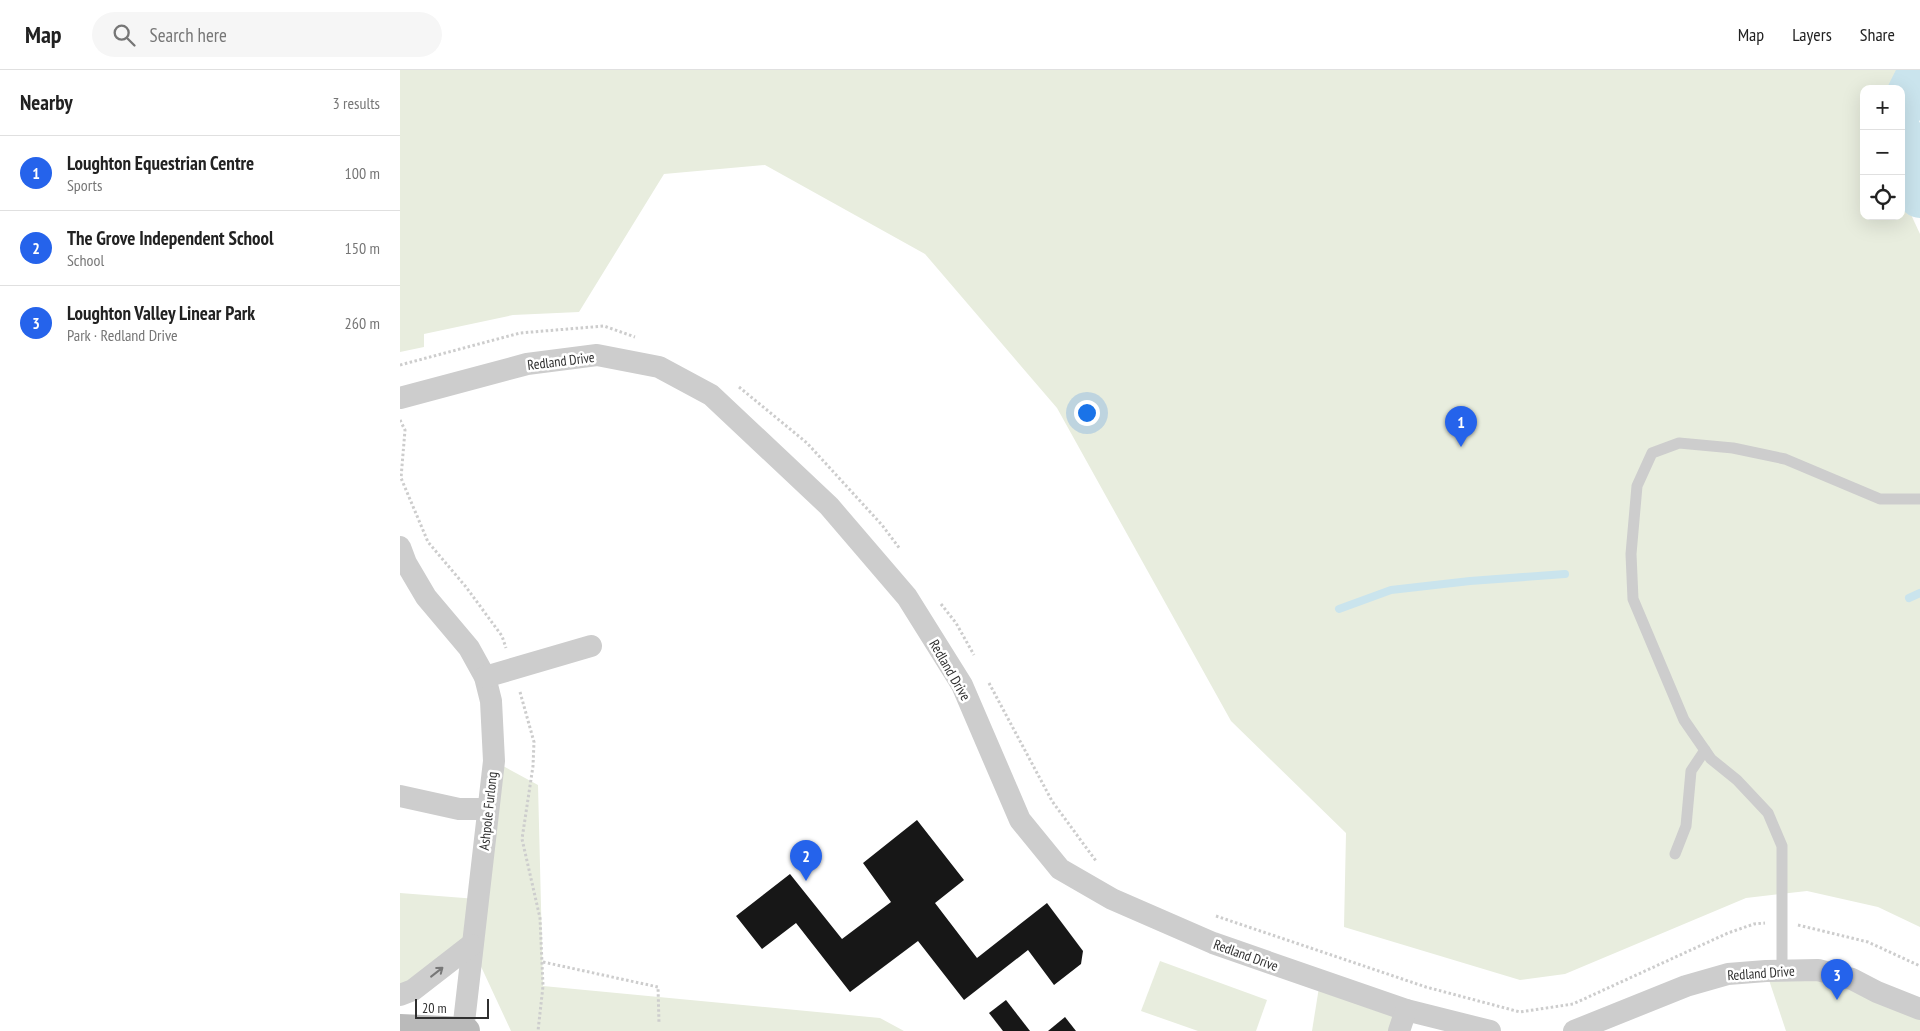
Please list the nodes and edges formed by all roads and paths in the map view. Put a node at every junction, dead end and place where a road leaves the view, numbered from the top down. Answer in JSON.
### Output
{"nodes":[{"id":1,"x":639,"y":338,"type":"dead end"},
{"id":2,"x":400,"y":366,"type":"edge"},
{"id":3,"x":736,"y":385,"type":"dead end"},
{"id":4,"x":400,"y":398,"type":"edge"},
{"id":5,"x":1920,"y":499,"type":"edge"},
{"id":6,"x":400,"y":547,"type":"edge"},
{"id":7,"x":904,"y":555,"type":"dead end"},
{"id":8,"x":939,"y":600,"type":"dead end"},
{"id":9,"x":591,"y":646,"type":"dead end"},
{"id":10,"x":974,"y":656,"type":"dead end"},
{"id":11,"x":485,"y":677,"type":"junction"},
{"id":12,"x":988,"y":682,"type":"dead end"},
{"id":13,"x":1705,"y":750,"type":"junction"},
{"id":14,"x":400,"y":796,"type":"edge"},
{"id":15,"x":488,"y":809,"type":"junction"},
{"id":16,"x":1675,"y":854,"type":"dead end"},
{"id":17,"x":1101,"y":868,"type":"dead end"},
{"id":18,"x":1214,"y":916,"type":"dead end"},
{"id":19,"x":1783,"y":921,"type":"junction"},
{"id":20,"x":471,"y":945,"type":"junction"},
{"id":21,"x":543,"y":962,"type":"dead end"},
{"id":22,"x":1920,"y":966,"type":"edge"},
{"id":23,"x":1782,"y":970,"type":"junction"},
{"id":24,"x":400,"y":995,"type":"edge"},
{"id":25,"x":1920,"y":1009,"type":"edge"},
{"id":26,"x":1406,"y":1010,"type":"junction"},
{"id":27,"x":660,"y":1023,"type":"dead end"},
{"id":28,"x":400,"y":1028,"type":"edge"},
{"id":29,"x":1589,"y":1028,"type":"edge"},
{"id":30,"x":464,"y":1031,"type":"edge"},
{"id":31,"x":1399,"y":1031,"type":"edge"},
{"id":32,"x":1490,"y":1031,"type":"edge"}],
"edges":[{"from":1,"to":2,"type":"path"},
{"from":3,"to":7,"type":"path"},
{"from":4,"to":26,"type":"street","name":"Redland Drive"},
{"from":5,"to":13,"type":"lane"},
{"from":6,"to":11,"type":"street","name":"Ashpole Furlong"},
{"from":8,"to":10,"type":"path"},
{"from":9,"to":11,"type":"street"},
{"from":11,"to":15,"type":"street","name":"Ashpole Furlong"},
{"from":12,"to":17,"type":"path"},
{"from":13,"to":16,"type":"lane"},
{"from":13,"to":19,"type":"lane"},
{"from":14,"to":15,"type":"street"},
{"from":15,"to":20,"type":"street","name":"Ashpole Furlong"},
{"from":18,"to":19,"type":"path"},
{"from":19,"to":22,"type":"path"},
{"from":19,"to":23,"type":"lane"},
{"from":24,"to":20,"type":"street","one_way":true},
{"from":20,"to":30,"type":"street","name":"Ashpole Furlong"},
{"from":21,"to":27,"type":"path"},
{"from":23,"to":25,"type":"street","name":"Redland Drive"},
{"from":23,"to":29,"type":"street","name":"Redland Drive"},
{"from":26,"to":31,"type":"street"},
{"from":26,"to":32,"type":"street","name":"Redland Drive"},
{"from":28,"to":30,"type":"street"}]}
